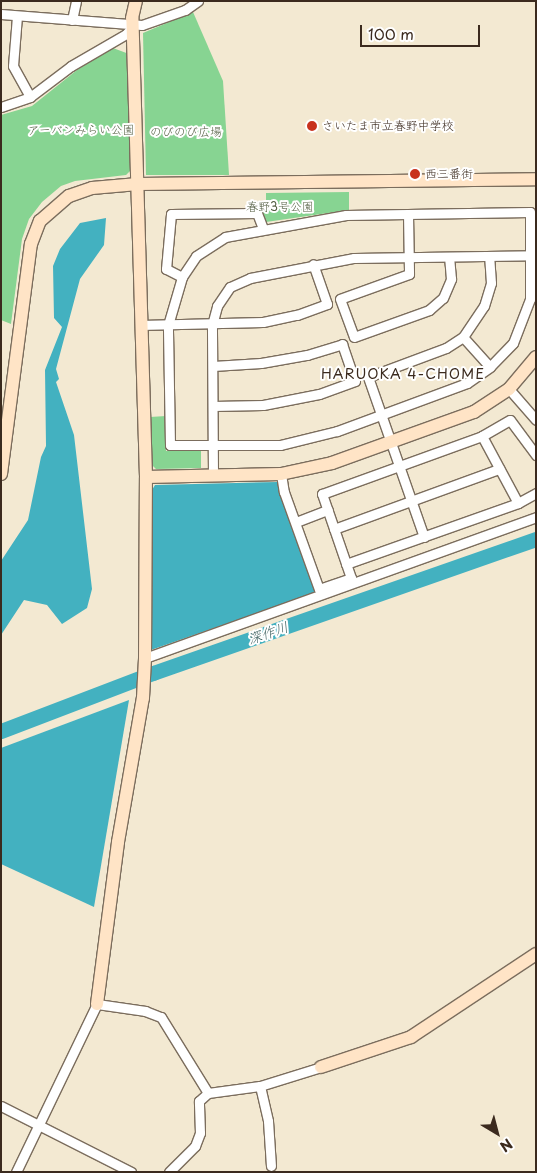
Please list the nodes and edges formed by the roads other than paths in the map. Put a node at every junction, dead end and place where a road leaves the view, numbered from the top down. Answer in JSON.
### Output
{"nodes":[{"id":1,"x":76,"y":1,"type":"edge"},
{"id":2,"x":136,"y":1,"type":"edge"},
{"id":3,"x":198,"y":1,"type":"edge"},
{"id":4,"x":1,"y":14,"type":"edge"},
{"id":5,"x":17,"y":16,"type":"junction"},
{"id":6,"x":72,"y":20,"type":"junction"},
{"id":7,"x":134,"y":24,"type":"junction"},
{"id":8,"x":30,"y":97,"type":"junction"},
{"id":9,"x":1,"y":107,"type":"edge"},
{"id":10,"x":536,"y":179,"type":"edge"},
{"id":11,"x":138,"y":184,"type":"junction"},
{"id":12,"x":408,"y":214,"type":"junction"},
{"id":13,"x":263,"y":229,"type":"junction"},
{"id":14,"x":534,"y":255,"type":"edge"},
{"id":15,"x":489,"y":256,"type":"junction"},
{"id":16,"x":408,"y":257,"type":"junction"},
{"id":17,"x":449,"y":258,"type":"junction"},
{"id":18,"x":313,"y":264,"type":"junction"},
{"id":19,"x":182,"y":276,"type":"junction"},
{"id":20,"x":140,"y":325,"type":"junction"},
{"id":21,"x":168,"y":325,"type":"junction"},
{"id":22,"x":212,"y":325,"type":"junction"},
{"id":23,"x":463,"y":337,"type":"junction"},
{"id":24,"x":536,"y":357,"type":"edge"},
{"id":25,"x":213,"y":366,"type":"junction"},
{"id":26,"x":490,"y":367,"type":"junction"},
{"id":27,"x":509,"y":389,"type":"junction"},
{"id":28,"x":213,"y":406,"type":"junction"},
{"id":29,"x":381,"y":415,"type":"junction"},
{"id":30,"x":536,"y":420,"type":"edge"},
{"id":31,"x":482,"y":436,"type":"junction"},
{"id":32,"x":391,"y":442,"type":"junction"},
{"id":33,"x":214,"y":446,"type":"junction"},
{"id":34,"x":536,"y":455,"type":"edge"},
{"id":35,"x":400,"y":467,"type":"junction"},
{"id":36,"x":499,"y":470,"type":"junction"},
{"id":37,"x":1,"y":474,"type":"edge"},
{"id":38,"x":281,"y":474,"type":"junction"},
{"id":39,"x":213,"y":475,"type":"junction"},
{"id":40,"x":146,"y":477,"type":"junction"},
{"id":41,"x":536,"y":493,"type":"edge"},
{"id":42,"x":412,"y":502,"type":"junction"},
{"id":43,"x":518,"y":502,"type":"junction"},
{"id":44,"x":328,"y":510,"type":"junction"},
{"id":45,"x":536,"y":517,"type":"edge"},
{"id":46,"x":296,"y":522,"type":"junction"},
{"id":47,"x":334,"y":529,"type":"junction"},
{"id":48,"x":424,"y":537,"type":"junction"},
{"id":49,"x":346,"y":564,"type":"junction"},
{"id":50,"x":145,"y":658,"type":"junction"},
{"id":51,"x":536,"y":954,"type":"edge"},
{"id":52,"x":97,"y":1004,"type":"junction"},
{"id":53,"x":321,"y":1067,"type":"joint"},
{"id":54,"x":260,"y":1086,"type":"junction"},
{"id":55,"x":208,"y":1093,"type":"junction"},
{"id":56,"x":1,"y":1106,"type":"edge"},
{"id":57,"x":39,"y":1125,"type":"junction"},
{"id":58,"x":271,"y":1166,"type":"dead end"},
{"id":59,"x":16,"y":1172,"type":"edge"},
{"id":60,"x":131,"y":1172,"type":"edge"},
{"id":61,"x":169,"y":1172,"type":"edge"}],
"edges":[{"from":1,"to":6,"type":"street"},
{"from":2,"to":7,"type":"street"},
{"from":3,"to":7,"type":"street"},
{"from":4,"to":5,"type":"street"},
{"from":5,"to":6,"type":"street"},
{"from":5,"to":8,"type":"street"},
{"from":6,"to":7,"type":"street"},
{"from":7,"to":8,"type":"street"},
{"from":7,"to":11,"type":"street"},
{"from":8,"to":9,"type":"street"},
{"from":10,"to":11,"type":"street"},
{"from":11,"to":20,"type":"street"},
{"from":11,"to":37,"type":"street"},
{"from":12,"to":13,"type":"street"},
{"from":12,"to":14,"type":"street"},
{"from":12,"to":16,"type":"street"},
{"from":13,"to":19,"type":"street"},
{"from":13,"to":19,"type":"street"},
{"from":14,"to":15,"type":"street"},
{"from":14,"to":26,"type":"street"},
{"from":15,"to":17,"type":"street"},
{"from":15,"to":23,"type":"street"},
{"from":16,"to":17,"type":"street"},
{"from":16,"to":17,"type":"street"},
{"from":16,"to":18,"type":"street"},
{"from":18,"to":22,"type":"street"},
{"from":18,"to":22,"type":"street"},
{"from":19,"to":21,"type":"street"},
{"from":20,"to":21,"type":"street"},
{"from":20,"to":40,"type":"street"},
{"from":21,"to":22,"type":"street"},
{"from":21,"to":33,"type":"street"},
{"from":22,"to":25,"type":"street"},
{"from":23,"to":26,"type":"street"},
{"from":23,"to":29,"type":"street"},
{"from":24,"to":27,"type":"street"},
{"from":25,"to":28,"type":"street"},
{"from":25,"to":28,"type":"street"},
{"from":26,"to":29,"type":"street"},
{"from":27,"to":30,"type":"street"},
{"from":27,"to":32,"type":"street"},
{"from":28,"to":33,"type":"street"},
{"from":29,"to":32,"type":"street"},
{"from":29,"to":33,"type":"street"},
{"from":31,"to":34,"type":"street"},
{"from":31,"to":35,"type":"street"},
{"from":31,"to":36,"type":"street"},
{"from":32,"to":35,"type":"street"},
{"from":32,"to":38,"type":"street"},
{"from":33,"to":39,"type":"street"},
{"from":35,"to":42,"type":"street"},
{"from":35,"to":44,"type":"street"},
{"from":36,"to":42,"type":"street"},
{"from":36,"to":43,"type":"street"},
{"from":38,"to":39,"type":"street"},
{"from":38,"to":46,"type":"street"},
{"from":39,"to":40,"type":"street"},
{"from":40,"to":50,"type":"street"},
{"from":41,"to":43,"type":"street"},
{"from":42,"to":47,"type":"street"},
{"from":42,"to":48,"type":"street"},
{"from":43,"to":48,"type":"street"},
{"from":44,"to":46,"type":"street"},
{"from":44,"to":47,"type":"street"},
{"from":45,"to":50,"type":"street"},
{"from":46,"to":49,"type":"street"},
{"from":47,"to":49,"type":"street"},
{"from":48,"to":49,"type":"street"},
{"from":50,"to":52,"type":"street"},
{"from":51,"to":53,"type":"street"},
{"from":52,"to":55,"type":"street"},
{"from":52,"to":57,"type":"street"},
{"from":53,"to":54,"type":"street"},
{"from":54,"to":55,"type":"street"},
{"from":54,"to":58,"type":"street"},
{"from":55,"to":61,"type":"street"},
{"from":56,"to":57,"type":"street"},
{"from":57,"to":59,"type":"street"},
{"from":57,"to":60,"type":"street"}]}
